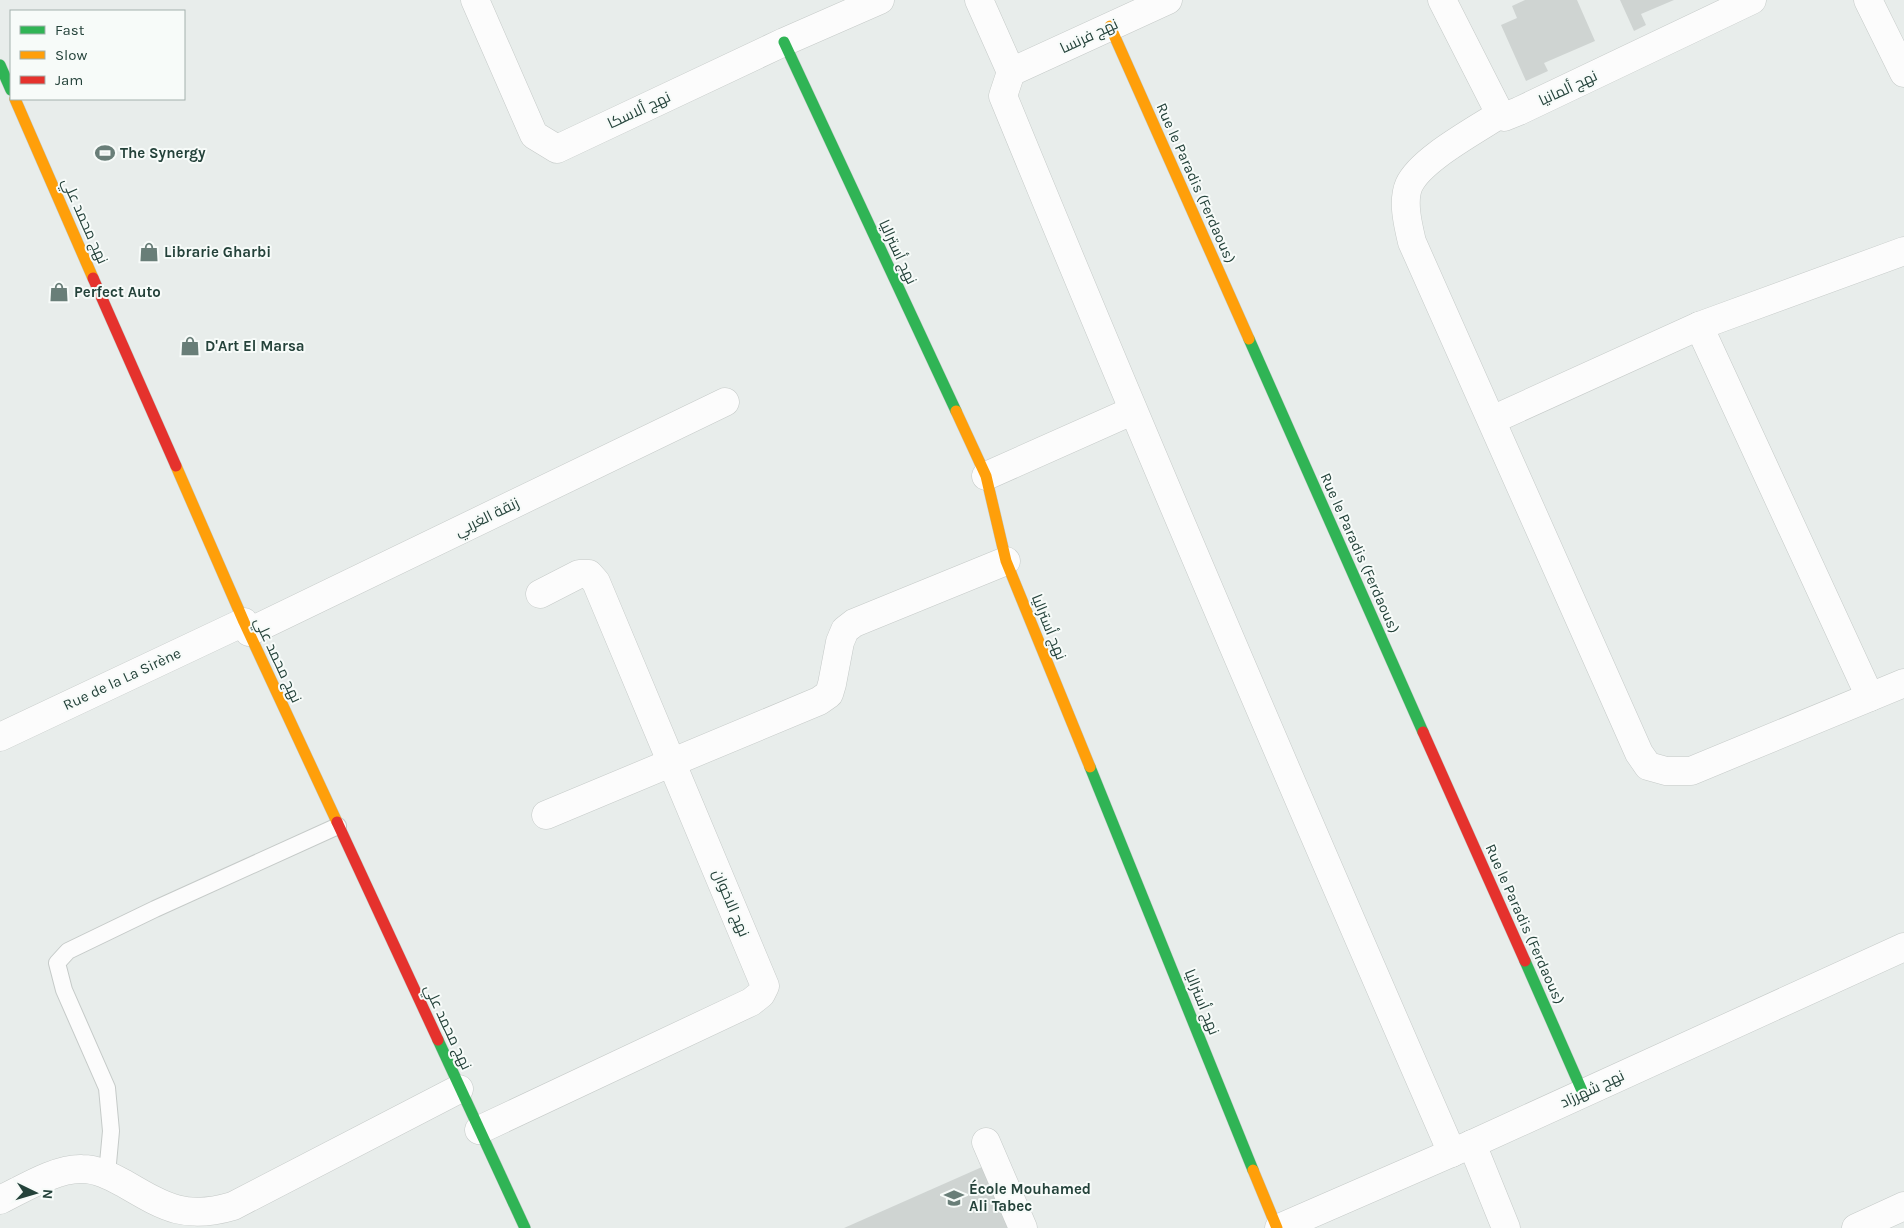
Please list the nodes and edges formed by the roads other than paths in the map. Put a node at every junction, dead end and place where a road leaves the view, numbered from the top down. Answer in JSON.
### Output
{"nodes":[{"id":1,"x":476,"y":0,"type":"edge"},
{"id":2,"x":880,"y":0,"type":"edge"},
{"id":3,"x":979,"y":0,"type":"edge"},
{"id":4,"x":1168,"y":0,"type":"edge"},
{"id":5,"x":1442,"y":0,"type":"edge"},
{"id":6,"x":1752,"y":0,"type":"edge"},
{"id":7,"x":1868,"y":0,"type":"edge"},
{"id":8,"x":1110,"y":26,"type":"junction"},
{"id":9,"x":784,"y":42,"type":"junction"},
{"id":10,"x":0,"y":65,"type":"edge"},
{"id":11,"x":1010,"y":72,"type":"junction"},
{"id":12,"x":1904,"y":73,"type":"edge"},
{"id":13,"x":10,"y":88,"type":"edge"},
{"id":14,"x":15,"y":100,"type":"edge"},
{"id":15,"x":1500,"y":114,"type":"junction"},
{"id":16,"x":1904,"y":251,"type":"edge"},
{"id":17,"x":1699,"y":326,"type":"junction"},
{"id":18,"x":725,"y":402,"type":"dead end"},
{"id":19,"x":1132,"y":411,"type":"junction"},
{"id":20,"x":1492,"y":420,"type":"junction"},
{"id":21,"x":986,"y":476,"type":"junction"},
{"id":22,"x":1006,"y":561,"type":"junction"},
{"id":23,"x":540,"y":594,"type":"dead end"},
{"id":24,"x":247,"y":627,"type":"junction"},
{"id":25,"x":1904,"y":683,"type":"edge"},
{"id":26,"x":1870,"y":698,"type":"junction"},
{"id":27,"x":0,"y":737,"type":"edge"},
{"id":28,"x":672,"y":763,"type":"junction"},
{"id":29,"x":546,"y":815,"type":"dead end"},
{"id":30,"x":338,"y":826,"type":"junction"},
{"id":31,"x":1904,"y":947,"type":"edge"},
{"id":32,"x":459,"y":1088,"type":"junction"},
{"id":33,"x":1583,"y":1093,"type":"junction"},
{"id":34,"x":479,"y":1130,"type":"junction"},
{"id":35,"x":986,"y":1142,"type":"dead end"},
{"id":36,"x":1462,"y":1148,"type":"junction"},
{"id":37,"x":107,"y":1174,"type":"junction"},
{"id":38,"x":0,"y":1200,"type":"edge"},
{"id":39,"x":1904,"y":1206,"type":"edge"},
{"id":40,"x":525,"y":1228,"type":"edge"},
{"id":41,"x":1023,"y":1228,"type":"edge"},
{"id":42,"x":1278,"y":1228,"type":"edge"},
{"id":43,"x":1506,"y":1228,"type":"edge"},
{"id":44,"x":1856,"y":1228,"type":"edge"}],
"edges":[{"from":1,"to":9,"type":"street","name":"نهج ألاسكا"},
{"from":2,"to":9,"type":"street","name":"نهج ألاسكا"},
{"from":3,"to":11,"type":"street"},
{"from":4,"to":8,"type":"street","name":"نهج فرنسا"},
{"from":5,"to":15,"type":"street"},
{"from":6,"to":15,"type":"street","name":"نهج ألمانيا"},
{"from":7,"to":12,"type":"street"},
{"from":8,"to":11,"type":"street","name":"نهج فرنسا"},
{"from":8,"to":33,"type":"street","name":"Rue le Paradis (Ferdaous)"},
{"from":9,"to":21,"type":"street","name":"نهج أستراليا"},
{"from":10,"to":13,"type":"street"},
{"from":11,"to":19,"type":"street"},
{"from":14,"to":24,"type":"street","name":"نهج محمد علي"},
{"from":15,"to":20,"type":"street"},
{"from":16,"to":17,"type":"street"},
{"from":17,"to":20,"type":"street"},
{"from":17,"to":26,"type":"street"},
{"from":18,"to":24,"type":"street","name":"زنقة الغربي"},
{"from":19,"to":21,"type":"street"},
{"from":19,"to":36,"type":"street"},
{"from":20,"to":26,"type":"street"},
{"from":21,"to":22,"type":"street","name":"نهج أستراليا"},
{"from":22,"to":28,"type":"street"},
{"from":22,"to":42,"type":"street","name":"نهج أستراليا"},
{"from":23,"to":28,"type":"street","name":"نهج الاخوان"},
{"from":24,"to":27,"type":"street","name":"Rue de la La Sirène"},
{"from":24,"to":30,"type":"street","name":"نهج محمد علي"},
{"from":25,"to":26,"type":"street"},
{"from":28,"to":29,"type":"street"},
{"from":28,"to":34,"type":"street","name":"نهج الاخوان"},
{"from":30,"to":32,"type":"street","name":"نهج محمد علي"},
{"from":30,"to":37,"type":"lane"},
{"from":31,"to":33,"type":"street","name":"نهج شهرزاد"},
{"from":32,"to":34,"type":"street","name":"نهج محمد علي"},
{"from":32,"to":37,"type":"street"},
{"from":33,"to":36,"type":"street","name":"نهج شهرزاد"},
{"from":34,"to":40,"type":"street","name":"نهج محمد علي"},
{"from":35,"to":41,"type":"street"},
{"from":36,"to":42,"type":"street","name":"نهج شهرزاد"},
{"from":36,"to":43,"type":"street"},
{"from":37,"to":38,"type":"street"},
{"from":39,"to":44,"type":"street"}]}
